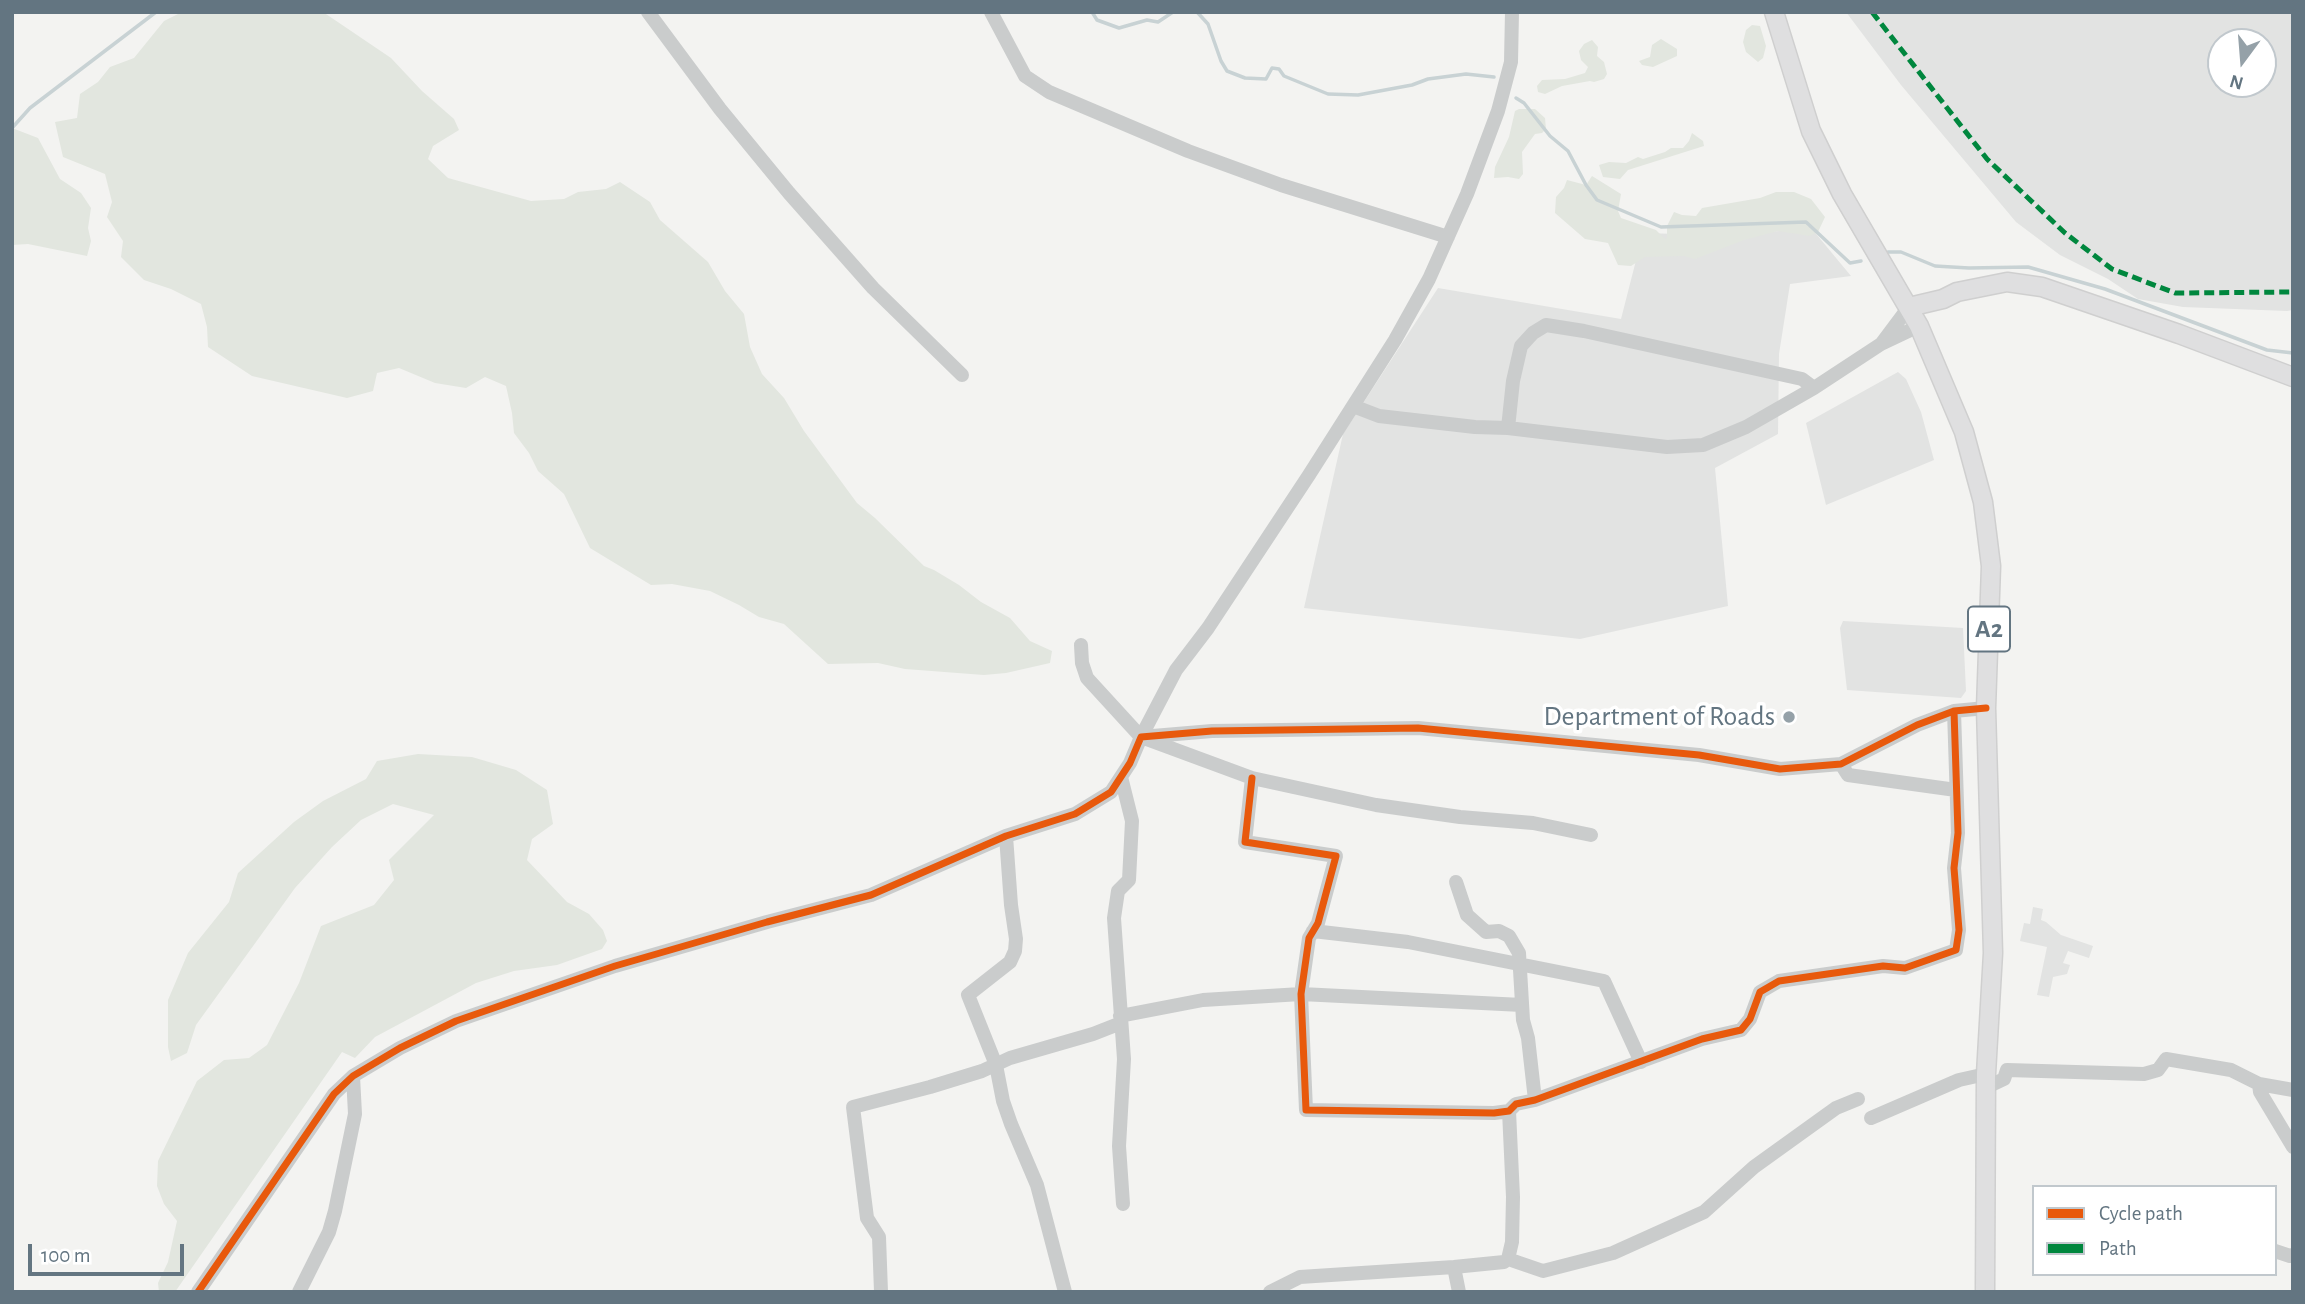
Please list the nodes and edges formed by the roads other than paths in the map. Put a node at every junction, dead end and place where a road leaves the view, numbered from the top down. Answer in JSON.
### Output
{"nodes":[{"id":1,"x":648,"y":12,"type":"edge"},
{"id":2,"x":991,"y":12,"type":"edge"},
{"id":3,"x":1512,"y":12,"type":"edge"},
{"id":4,"x":1774,"y":12,"type":"edge"},
{"id":5,"x":1448,"y":237,"type":"junction"},
{"id":6,"x":1943,"y":299,"type":"junction"},
{"id":7,"x":1909,"y":307,"type":"junction"},
{"id":8,"x":1919,"y":326,"type":"junction"},
{"id":9,"x":1881,"y":344,"type":"junction"},
{"id":10,"x":962,"y":375,"type":"dead end"},
{"id":11,"x":2293,"y":377,"type":"edge"},
{"id":12,"x":1814,"y":388,"type":"junction"},
{"id":13,"x":1353,"y":406,"type":"junction"},
{"id":14,"x":1508,"y":428,"type":"junction"},
{"id":15,"x":1081,"y":645,"type":"dead end"},
{"id":16,"x":1986,"y":708,"type":"junction"},
{"id":17,"x":1954,"y":712,"type":"junction"},
{"id":18,"x":1141,"y":737,"type":"junction"},
{"id":19,"x":1842,"y":764,"type":"junction"},
{"id":20,"x":1121,"y":777,"type":"junction"},
{"id":21,"x":1252,"y":778,"type":"junction"},
{"id":22,"x":1956,"y":790,"type":"junction"},
{"id":23,"x":1591,"y":835,"type":"dead end"},
{"id":24,"x":1006,"y":836,"type":"junction"},
{"id":25,"x":1456,"y":882,"type":"dead end"},
{"id":26,"x":1313,"y":931,"type":"junction"},
{"id":27,"x":1521,"y":965,"type":"junction"},
{"id":28,"x":1301,"y":993,"type":"junction"},
{"id":29,"x":1522,"y":1005,"type":"junction"},
{"id":30,"x":1121,"y":1020,"type":"junction"},
{"id":31,"x":1641,"y":1062,"type":"junction"},
{"id":32,"x":996,"y":1065,"type":"junction"},
{"id":33,"x":353,"y":1076,"type":"junction"},
{"id":34,"x":1987,"y":1081,"type":"junction"},
{"id":35,"x":2259,"y":1084,"type":"junction"},
{"id":36,"x":2293,"y":1090,"type":"edge"},
{"id":37,"x":1858,"y":1099,"type":"dead end"},
{"id":38,"x":1535,"y":1100,"type":"junction"},
{"id":39,"x":1509,"y":1111,"type":"junction"},
{"id":40,"x":1871,"y":1118,"type":"dead end"},
{"id":41,"x":2293,"y":1147,"type":"edge"},
{"id":42,"x":1123,"y":1204,"type":"dead end"},
{"id":43,"x":1508,"y":1259,"type":"junction"},
{"id":44,"x":1454,"y":1267,"type":"junction"},
{"id":45,"x":198,"y":1292,"type":"edge"},
{"id":46,"x":299,"y":1292,"type":"edge"},
{"id":47,"x":881,"y":1292,"type":"edge"},
{"id":48,"x":1065,"y":1292,"type":"edge"},
{"id":49,"x":1270,"y":1292,"type":"edge"},
{"id":50,"x":1459,"y":1292,"type":"edge"},
{"id":51,"x":1985,"y":1292,"type":"edge"}],
"edges":[{"from":1,"to":10,"type":"street"},
{"from":2,"to":5,"type":"street"},
{"from":3,"to":5,"type":"street"},
{"from":4,"to":7,"type":"main road","number":"A2"},
{"from":5,"to":13,"type":"street"},
{"from":6,"to":7,"type":"main road"},
{"from":6,"to":8,"type":"main road"},
{"from":6,"to":11,"type":"main road"},
{"from":7,"to":8,"type":"main road","number":"A2"},
{"from":7,"to":9,"type":"street"},
{"from":8,"to":9,"type":"street"},
{"from":8,"to":16,"type":"main road","number":"A2"},
{"from":9,"to":12,"type":"street"},
{"from":12,"to":14,"type":"street"},
{"from":12,"to":14,"type":"street"},
{"from":13,"to":14,"type":"street"},
{"from":13,"to":18,"type":"street"},
{"from":15,"to":18,"type":"street"},
{"from":16,"to":17,"type":"street"},
{"from":16,"to":34,"type":"main road","number":"A2"},
{"from":17,"to":19,"type":"street"},
{"from":17,"to":22,"type":"street"},
{"from":18,"to":19,"type":"street"},
{"from":18,"to":20,"type":"street"},
{"from":18,"to":21,"type":"street"},
{"from":19,"to":22,"type":"street"},
{"from":20,"to":24,"type":"street"},
{"from":20,"to":30,"type":"street"},
{"from":21,"to":23,"type":"street"},
{"from":21,"to":26,"type":"street"},
{"from":22,"to":31,"type":"street"},
{"from":24,"to":32,"type":"street"},
{"from":24,"to":33,"type":"street"},
{"from":25,"to":27,"type":"street"},
{"from":26,"to":27,"type":"street"},
{"from":26,"to":28,"type":"street"},
{"from":27,"to":29,"type":"street"},
{"from":27,"to":31,"type":"street"},
{"from":28,"to":29,"type":"street"},
{"from":28,"to":30,"type":"street"},
{"from":28,"to":39,"type":"street"},
{"from":29,"to":38,"type":"street"},
{"from":30,"to":32,"type":"street"},
{"from":30,"to":42,"type":"street"},
{"from":31,"to":38,"type":"street"},
{"from":32,"to":47,"type":"street"},
{"from":32,"to":48,"type":"street"},
{"from":33,"to":45,"type":"street"},
{"from":33,"to":46,"type":"street"},
{"from":34,"to":35,"type":"street"},
{"from":34,"to":40,"type":"street"},
{"from":34,"to":51,"type":"main road","number":"A2"},
{"from":35,"to":36,"type":"street"},
{"from":35,"to":41,"type":"street"},
{"from":37,"to":43,"type":"street"},
{"from":38,"to":39,"type":"street"},
{"from":39,"to":43,"type":"street"},
{"from":43,"to":44,"type":"street"},
{"from":44,"to":49,"type":"street"},
{"from":44,"to":50,"type":"street"}]}
